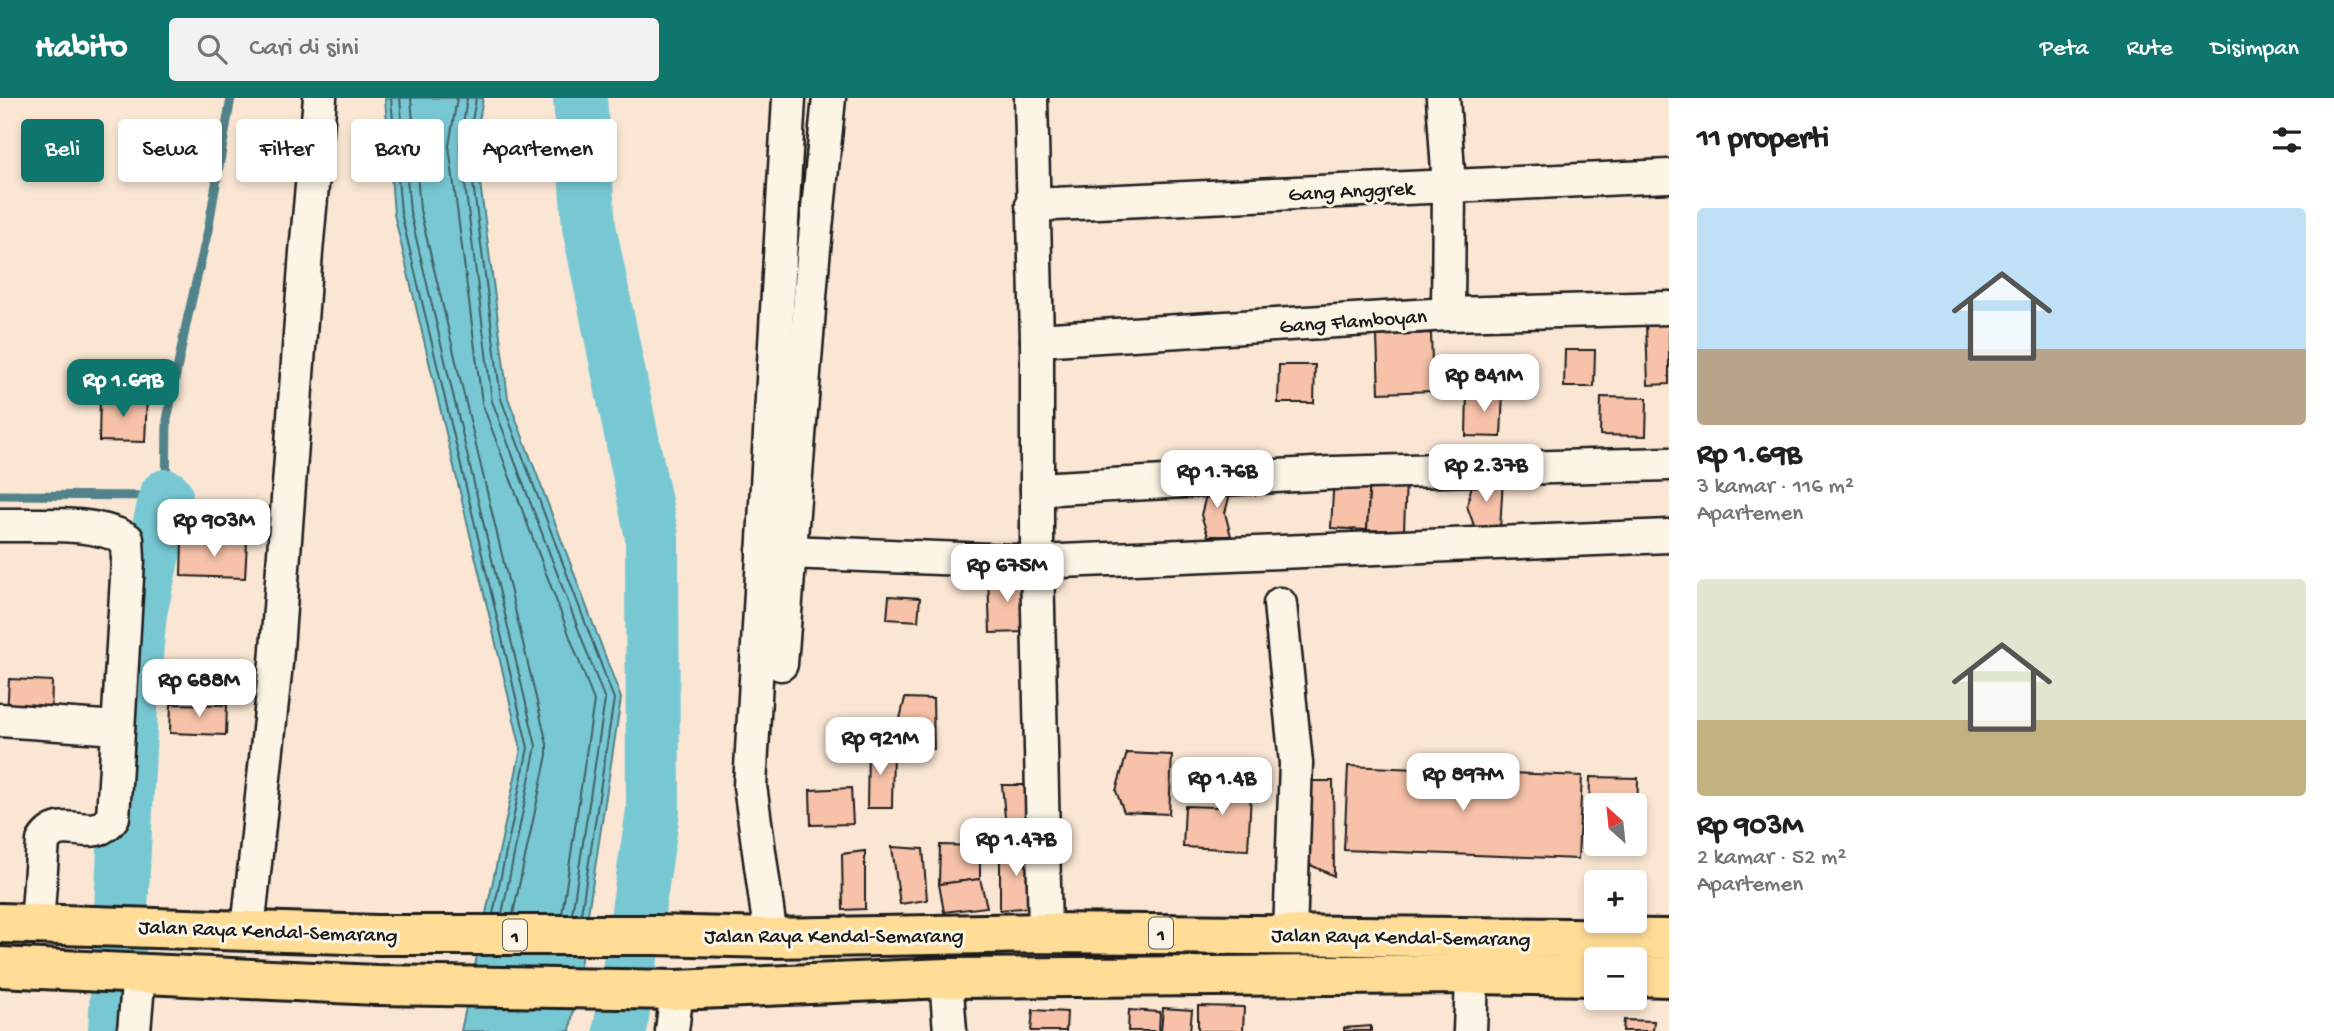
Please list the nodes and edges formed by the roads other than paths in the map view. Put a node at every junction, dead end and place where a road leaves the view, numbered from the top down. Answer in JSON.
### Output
{"nodes":[{"id":1,"x":320,"y":98,"type":"edge"},
{"id":2,"x":789,"y":98,"type":"edge"},
{"id":3,"x":829,"y":98,"type":"edge"},
{"id":4,"x":1031,"y":98,"type":"edge"},
{"id":5,"x":1443,"y":98,"type":"edge"},
{"id":6,"x":1669,"y":176,"type":"edge"},
{"id":7,"x":1449,"y":186,"type":"junction"},
{"id":8,"x":1032,"y":205,"type":"junction"},
{"id":9,"x":1669,"y":308,"type":"edge"},
{"id":10,"x":1448,"y":314,"type":"junction"},
{"id":11,"x":1037,"y":340,"type":"junction"},
{"id":12,"x":1669,"y":464,"type":"edge"},
{"id":13,"x":1037,"y":489,"type":"junction"},
{"id":14,"x":0,"y":525,"type":"edge"},
{"id":15,"x":1669,"y":536,"type":"edge"},
{"id":16,"x":776,"y":552,"type":"junction"},
{"id":17,"x":1037,"y":562,"type":"junction"},
{"id":18,"x":1280,"y":604,"type":"dead end"},
{"id":19,"x":781,"y":664,"type":"dead end"},
{"id":20,"x":0,"y":720,"type":"edge"},
{"id":21,"x":118,"y":728,"type":"junction"},
{"id":22,"x":19,"y":924,"type":"edge"},
{"id":23,"x":248,"y":930,"type":"junction"},
{"id":24,"x":1045,"y":933,"type":"junction"},
{"id":25,"x":1290,"y":934,"type":"junction"},
{"id":26,"x":771,"y":938,"type":"junction"},
{"id":27,"x":1669,"y":939,"type":"edge"},
{"id":28,"x":1473,"y":956,"type":"junction"},
{"id":29,"x":0,"y":967,"type":"edge"},
{"id":30,"x":124,"y":972,"type":"junction"},
{"id":31,"x":1584,"y":974,"type":"edge"},
{"id":32,"x":1647,"y":976,"type":"edge"},
{"id":33,"x":1669,"y":977,"type":"edge"},
{"id":34,"x":946,"y":978,"type":"junction"},
{"id":35,"x":663,"y":989,"type":"junction"},
{"id":36,"x":134,"y":1031,"type":"edge"},
{"id":37,"x":672,"y":1031,"type":"edge"},
{"id":38,"x":950,"y":1031,"type":"edge"},
{"id":39,"x":1470,"y":1031,"type":"edge"}],
"edges":[{"from":1,"to":23,"type":"street"},
{"from":2,"to":16,"type":"street"},
{"from":3,"to":16,"type":"street"},
{"from":4,"to":8,"type":"street"},
{"from":5,"to":7,"type":"street"},
{"from":6,"to":7,"type":"street","name":"Gang Anggrek"},
{"from":7,"to":8,"type":"street","name":"Gang Anggrek"},
{"from":7,"to":10,"type":"street"},
{"from":8,"to":11,"type":"street"},
{"from":9,"to":10,"type":"street","name":"Gang Flamboyan"},
{"from":10,"to":11,"type":"street","name":"Gang Flamboyan"},
{"from":11,"to":13,"type":"street"},
{"from":12,"to":13,"type":"street"},
{"from":13,"to":17,"type":"street"},
{"from":14,"to":21,"type":"street"},
{"from":15,"to":17,"type":"street"},
{"from":16,"to":17,"type":"street"},
{"from":16,"to":19,"type":"street"},
{"from":16,"to":26,"type":"street"},
{"from":17,"to":24,"type":"street"},
{"from":18,"to":25,"type":"street"},
{"from":20,"to":21,"type":"street"},
{"from":21,"to":22,"type":"street"},
{"from":22,"to":23,"type":"highway","name":"Jalan Raya Kendal-Semarang","number":"1"},
{"from":23,"to":26,"type":"highway","name":"Jalan Raya Kendal-Semarang","number":"1"},
{"from":24,"to":25,"type":"highway","name":"Jalan Raya Kendal-Semarang","number":"1"},
{"from":24,"to":26,"type":"highway","name":"Jalan Raya Kendal-Semarang","number":"1"},
{"from":25,"to":28,"type":"highway","name":"Jalan Raya Kendal-Semarang","number":"1"},
{"from":27,"to":28,"type":"highway","name":"Jalan Raya Kendal-Semarang","number":"1"},
{"from":28,"to":31,"type":"highway","name":"Jalan Raya Kendal-Semarang","number":"1"},
{"from":28,"to":34,"type":"highway","name":"Jalan Raya Kendal-Semarang","number":"1"},
{"from":28,"to":39,"type":"street"},
{"from":29,"to":30,"type":"highway","name":"Jalan Raya Kendal-Semarang","number":"1"},
{"from":30,"to":35,"type":"highway","name":"Jalan Raya Kendal-Semarang","number":"1"},
{"from":30,"to":36,"type":"street"},
{"from":32,"to":33,"type":"highway"},
{"from":34,"to":35,"type":"highway","name":"Jalan Raya Kendal-Semarang","number":"1"},
{"from":34,"to":38,"type":"street"},
{"from":35,"to":37,"type":"street"}]}
